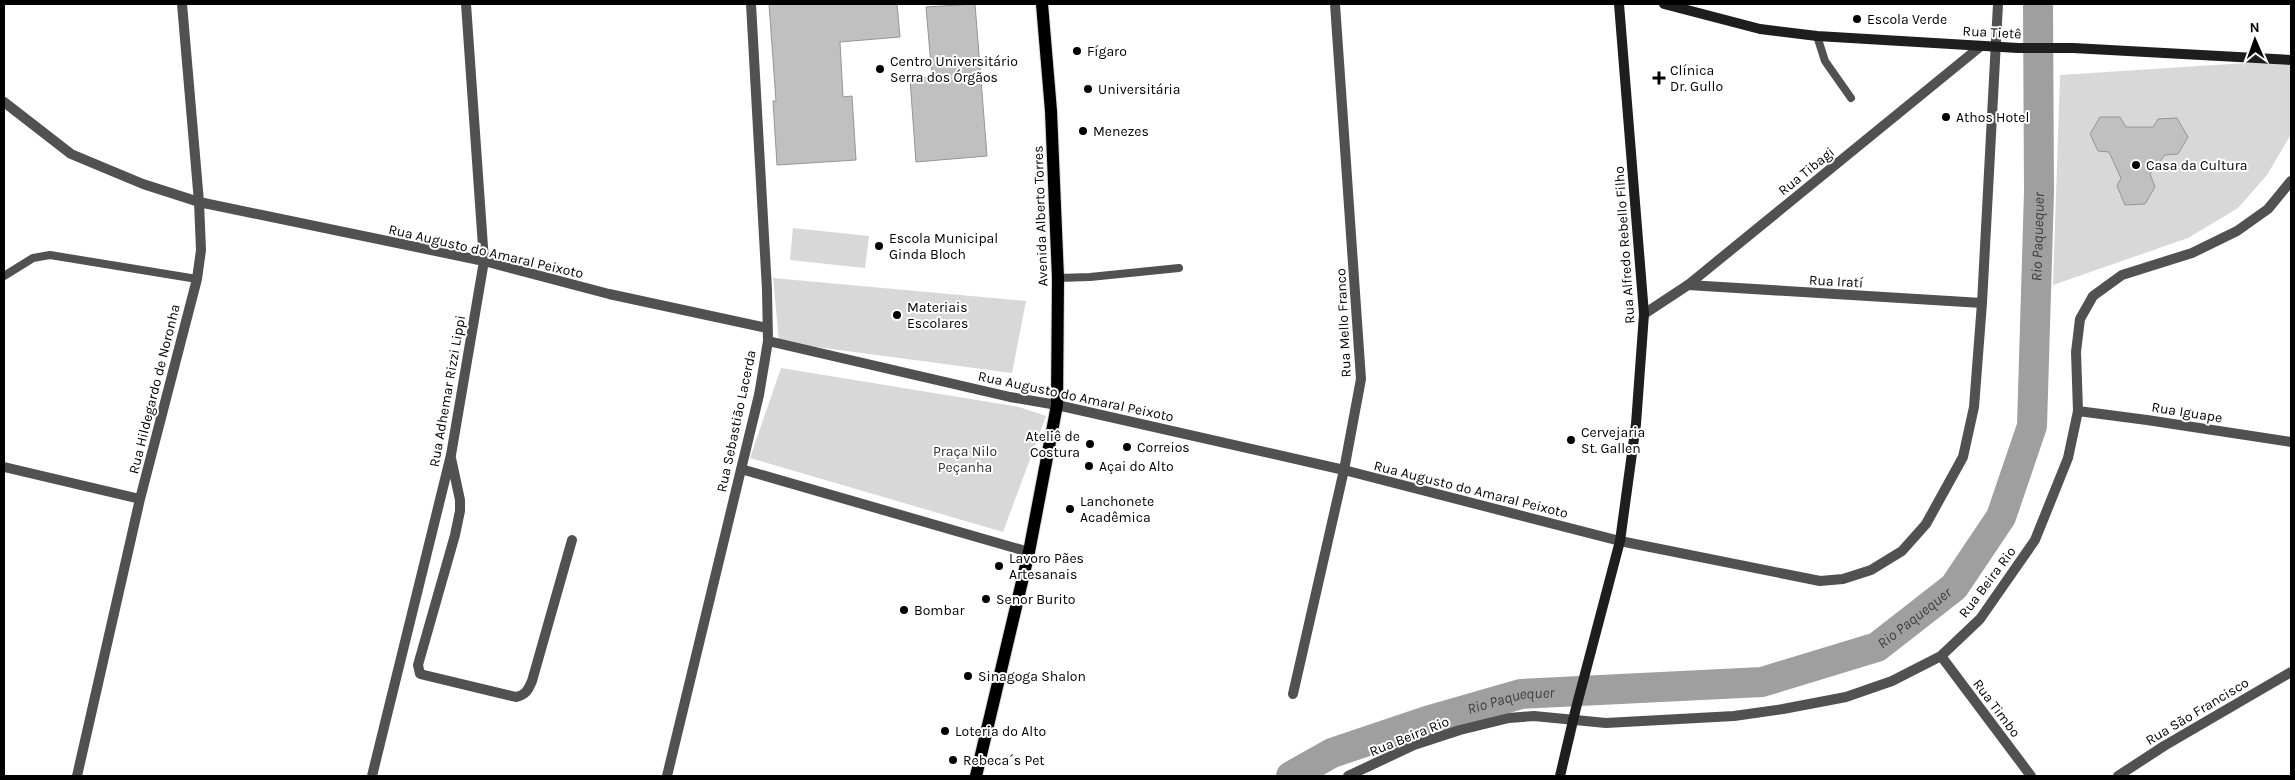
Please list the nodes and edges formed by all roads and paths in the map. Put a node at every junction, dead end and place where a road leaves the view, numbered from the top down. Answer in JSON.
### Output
{"nodes":[{"id":1,"x":182,"y":4,"type":"edge"},
{"id":2,"x":466,"y":4,"type":"edge"},
{"id":3,"x":751,"y":4,"type":"edge"},
{"id":4,"x":1042,"y":4,"type":"edge"},
{"id":5,"x":1335,"y":4,"type":"edge"},
{"id":6,"x":1619,"y":4,"type":"edge"},
{"id":7,"x":1664,"y":4,"type":"edge"},
{"id":8,"x":1998,"y":4,"type":"edge"},
{"id":9,"x":1817,"y":36,"type":"junction"},
{"id":10,"x":1981,"y":46,"type":"junction"},
{"id":11,"x":1997,"y":47,"type":"junction"},
{"id":12,"x":2291,"y":60,"type":"edge"},
{"id":13,"x":1851,"y":98,"type":"dead end"},
{"id":14,"x":4,"y":102,"type":"edge"},
{"id":15,"x":2291,"y":181,"type":"edge"},
{"id":16,"x":199,"y":202,"type":"junction"},
{"id":17,"x":484,"y":261,"type":"junction"},
{"id":18,"x":1179,"y":268,"type":"dead end"},
{"id":19,"x":4,"y":276,"type":"edge"},
{"id":20,"x":1058,"y":278,"type":"junction"},
{"id":21,"x":197,"y":279,"type":"junction"},
{"id":22,"x":1688,"y":286,"type":"junction"},
{"id":23,"x":1982,"y":303,"type":"junction"},
{"id":24,"x":1644,"y":314,"type":"junction"},
{"id":25,"x":767,"y":328,"type":"junction"},
{"id":26,"x":768,"y":342,"type":"junction"},
{"id":27,"x":1057,"y":404,"type":"junction"},
{"id":28,"x":2078,"y":411,"type":"junction"},
{"id":29,"x":2291,"y":442,"type":"edge"},
{"id":30,"x":451,"y":455,"type":"junction"},
{"id":31,"x":4,"y":467,"type":"edge"},
{"id":32,"x":740,"y":469,"type":"junction"},
{"id":33,"x":1344,"y":470,"type":"junction"},
{"id":34,"x":140,"y":499,"type":"junction"},
{"id":35,"x":572,"y":540,"type":"dead end"},
{"id":36,"x":1620,"y":541,"type":"junction"},
{"id":37,"x":1029,"y":552,"type":"junction"},
{"id":38,"x":1941,"y":656,"type":"junction"},
{"id":39,"x":2291,"y":672,"type":"edge"},
{"id":40,"x":1293,"y":694,"type":"dead end"},
{"id":41,"x":1573,"y":720,"type":"junction"},
{"id":42,"x":1353,"y":775,"type":"edge"},
{"id":43,"x":77,"y":776,"type":"edge"},
{"id":44,"x":372,"y":776,"type":"edge"},
{"id":45,"x":667,"y":776,"type":"edge"},
{"id":46,"x":976,"y":776,"type":"edge"},
{"id":47,"x":1560,"y":776,"type":"edge"},
{"id":48,"x":2030,"y":776,"type":"edge"},
{"id":49,"x":2118,"y":776,"type":"edge"}],
"edges":[{"from":1,"to":16,"type":"street","name":"Rua Hildegardo de Noronha"},
{"from":2,"to":17,"type":"street","name":"Rua Adhemar Rizzi Lippi"},
{"from":3,"to":25,"type":"street","name":"Rua Sebastião Lacerda"},
{"from":4,"to":20,"type":"main road","name":"Avenida Alberto Torres"},
{"from":5,"to":33,"type":"street","name":"Rua Mello Franco"},
{"from":6,"to":24,"type":"main road","name":"Rua Alfredo Rebello Filho"},
{"from":7,"to":9,"type":"main road","name":"Rua Tietê"},
{"from":8,"to":11,"type":"street","name":"Rua Augusto do Amaral Peixoto"},
{"from":9,"to":10,"type":"main road","name":"Rua Tietê"},
{"from":9,"to":13,"type":"lane"},
{"from":10,"to":11,"type":"main road","name":"Rua Tietê"},
{"from":10,"to":22,"type":"street","name":"Rua Tibagi"},
{"from":11,"to":12,"type":"main road","name":"Rua Tietê"},
{"from":11,"to":23,"type":"street","name":"Rua Augusto do Amaral Peixoto"},
{"from":14,"to":16,"type":"street","name":"Rua Augusto do Amaral Peixoto"},
{"from":15,"to":28,"type":"street","name":"Rua Beira Rio"},
{"from":16,"to":17,"type":"street","name":"Rua Augusto do Amaral Peixoto"},
{"from":16,"to":21,"type":"street","name":"Rua Hildegardo de Noronha"},
{"from":17,"to":25,"type":"street","name":"Rua Augusto do Amaral Peixoto"},
{"from":17,"to":30,"type":"street","name":"Rua Adhemar Rizzi Lippi"},
{"from":18,"to":20,"type":"lane"},
{"from":19,"to":21,"type":"lane"},
{"from":20,"to":27,"type":"main road","name":"Avenida Alberto Torres"},
{"from":21,"to":34,"type":"street","name":"Rua Hildegardo de Noronha"},
{"from":22,"to":23,"type":"street","name":"Rua Iratí"},
{"from":22,"to":24,"type":"street","name":"Rua Tibagi"},
{"from":23,"to":36,"type":"street","name":"Rua Augusto do Amaral Peixoto"},
{"from":24,"to":36,"type":"main road","name":"Rua Alfredo Rebello Filho"},
{"from":25,"to":26,"type":"street","name":"Rua Sebastião Lacerda"},
{"from":26,"to":27,"type":"street","name":"Rua Augusto do Amaral Peixoto"},
{"from":26,"to":32,"type":"street","name":"Rua Sebastião Lacerda"},
{"from":27,"to":33,"type":"street","name":"Rua Augusto do Amaral Peixoto"},
{"from":27,"to":37,"type":"main road","name":"Avenida Alberto Torres"},
{"from":28,"to":29,"type":"street","name":"Rua Iguape"},
{"from":28,"to":38,"type":"street","name":"Rua Beira Rio"},
{"from":30,"to":35,"type":"street"},
{"from":30,"to":44,"type":"street","name":"Rua Adhemar Rizzi Lippi"},
{"from":31,"to":34,"type":"street"},
{"from":32,"to":37,"type":"street"},
{"from":32,"to":45,"type":"street","name":"Rua Sebastião Lacerda"},
{"from":33,"to":36,"type":"street","name":"Rua Augusto do Amaral Peixoto"},
{"from":33,"to":40,"type":"street","name":"Rua Mello Franco"},
{"from":34,"to":43,"type":"street","name":"Rua Hildegardo de Noronha"},
{"from":36,"to":41,"type":"main road","name":"Rua Alfredo Rebello Filho"},
{"from":37,"to":46,"type":"main road","name":"Avenida Alberto Torres"},
{"from":38,"to":41,"type":"street","name":"Rua Beira Rio"},
{"from":38,"to":48,"type":"street","name":"Rua Timbo"},
{"from":39,"to":49,"type":"street","name":"Rua São Francisco"},
{"from":41,"to":42,"type":"street","name":"Rua Beira Rio"},
{"from":41,"to":47,"type":"main road","name":"Rua Alfredo Rebello Filho"}]}
